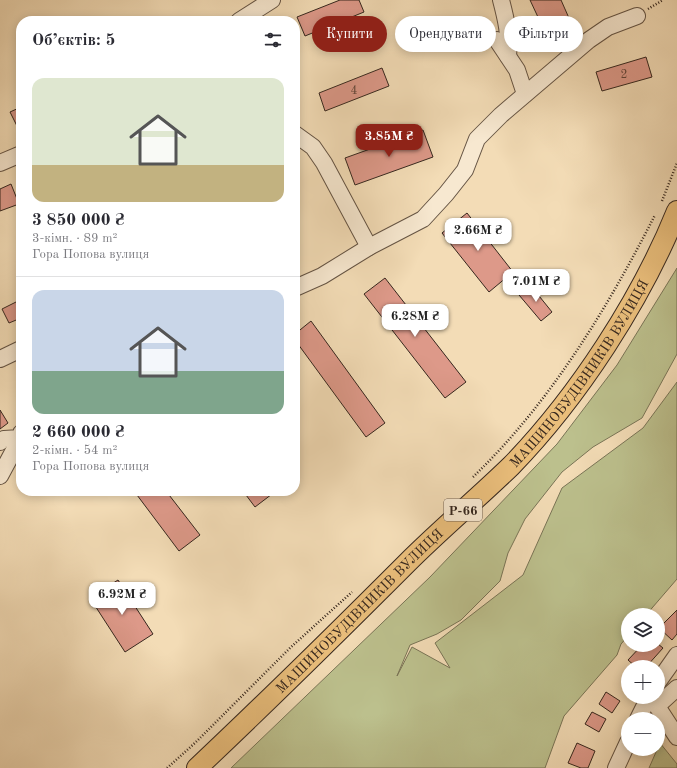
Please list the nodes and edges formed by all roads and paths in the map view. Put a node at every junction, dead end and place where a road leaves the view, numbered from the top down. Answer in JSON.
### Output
{"nodes":[{"id":1,"x":272,"y":0,"type":"edge"},
{"id":2,"x":501,"y":0,"type":"edge"},
{"id":3,"x":247,"y":16,"type":"edge"},
{"id":4,"x":637,"y":16,"type":"dead end"},
{"id":5,"x":497,"y":40,"type":"dead end"},
{"id":6,"x":508,"y":56,"type":"junction"},
{"id":7,"x":525,"y":94,"type":"junction"},
{"id":8,"x":300,"y":138,"type":"edge"},
{"id":9,"x":16,"y":156,"type":"edge"},
{"id":10,"x":0,"y":163,"type":"edge"},
{"id":11,"x":677,"y":163,"type":"edge"},
{"id":12,"x":668,"y":208,"type":"edge"},
{"id":13,"x":657,"y":212,"type":"dead end"},
{"id":14,"x":369,"y":248,"type":"junction"},
{"id":15,"x":300,"y":286,"type":"edge"},
{"id":16,"x":16,"y":351,"type":"edge"},
{"id":17,"x":0,"y":359,"type":"edge"},
{"id":18,"x":16,"y":437,"type":"edge"},
{"id":19,"x":0,"y":442,"type":"edge"},
{"id":20,"x":16,"y":446,"type":"edge"},
{"id":21,"x":0,"y":476,"type":"edge"},
{"id":22,"x":472,"y":478,"type":"dead end"},
{"id":23,"x":354,"y":590,"type":"dead end"},
{"id":24,"x":677,"y":655,"type":"edge"},
{"id":25,"x":665,"y":672,"type":"edge"},
{"id":26,"x":677,"y":688,"type":"edge"},
{"id":27,"x":665,"y":694,"type":"edge"},
{"id":28,"x":655,"y":704,"type":"edge"},
{"id":29,"x":677,"y":737,"type":"edge"},
{"id":30,"x":622,"y":756,"type":"edge"},
{"id":31,"x":167,"y":768,"type":"edge"},
{"id":32,"x":196,"y":768,"type":"edge"},
{"id":33,"x":616,"y":768,"type":"edge"}],
"edges":[{"from":1,"to":3,"type":"street"},
{"from":2,"to":6,"type":"street"},
{"from":4,"to":7,"type":"street"},
{"from":5,"to":6,"type":"street"},
{"from":6,"to":7,"type":"street"},
{"from":7,"to":14,"type":"street"},
{"from":8,"to":14,"type":"street"},
{"from":9,"to":10,"type":"street"},
{"from":11,"to":12,"type":"path"},
{"from":12,"to":32,"type":"main road","name":"МАШИНОБУДІВНИКІВ ВУЛИЦЯ","number":"Р-66"},
{"from":13,"to":22,"type":"path"},
{"from":14,"to":15,"type":"street"},
{"from":16,"to":17,"type":"street"},
{"from":18,"to":19,"type":"street"},
{"from":20,"to":21,"type":"street"},
{"from":23,"to":31,"type":"path"},
{"from":24,"to":25,"type":"street"},
{"from":26,"to":27,"type":"street"},
{"from":28,"to":29,"type":"street"},
{"from":30,"to":33,"type":"street"}]}
